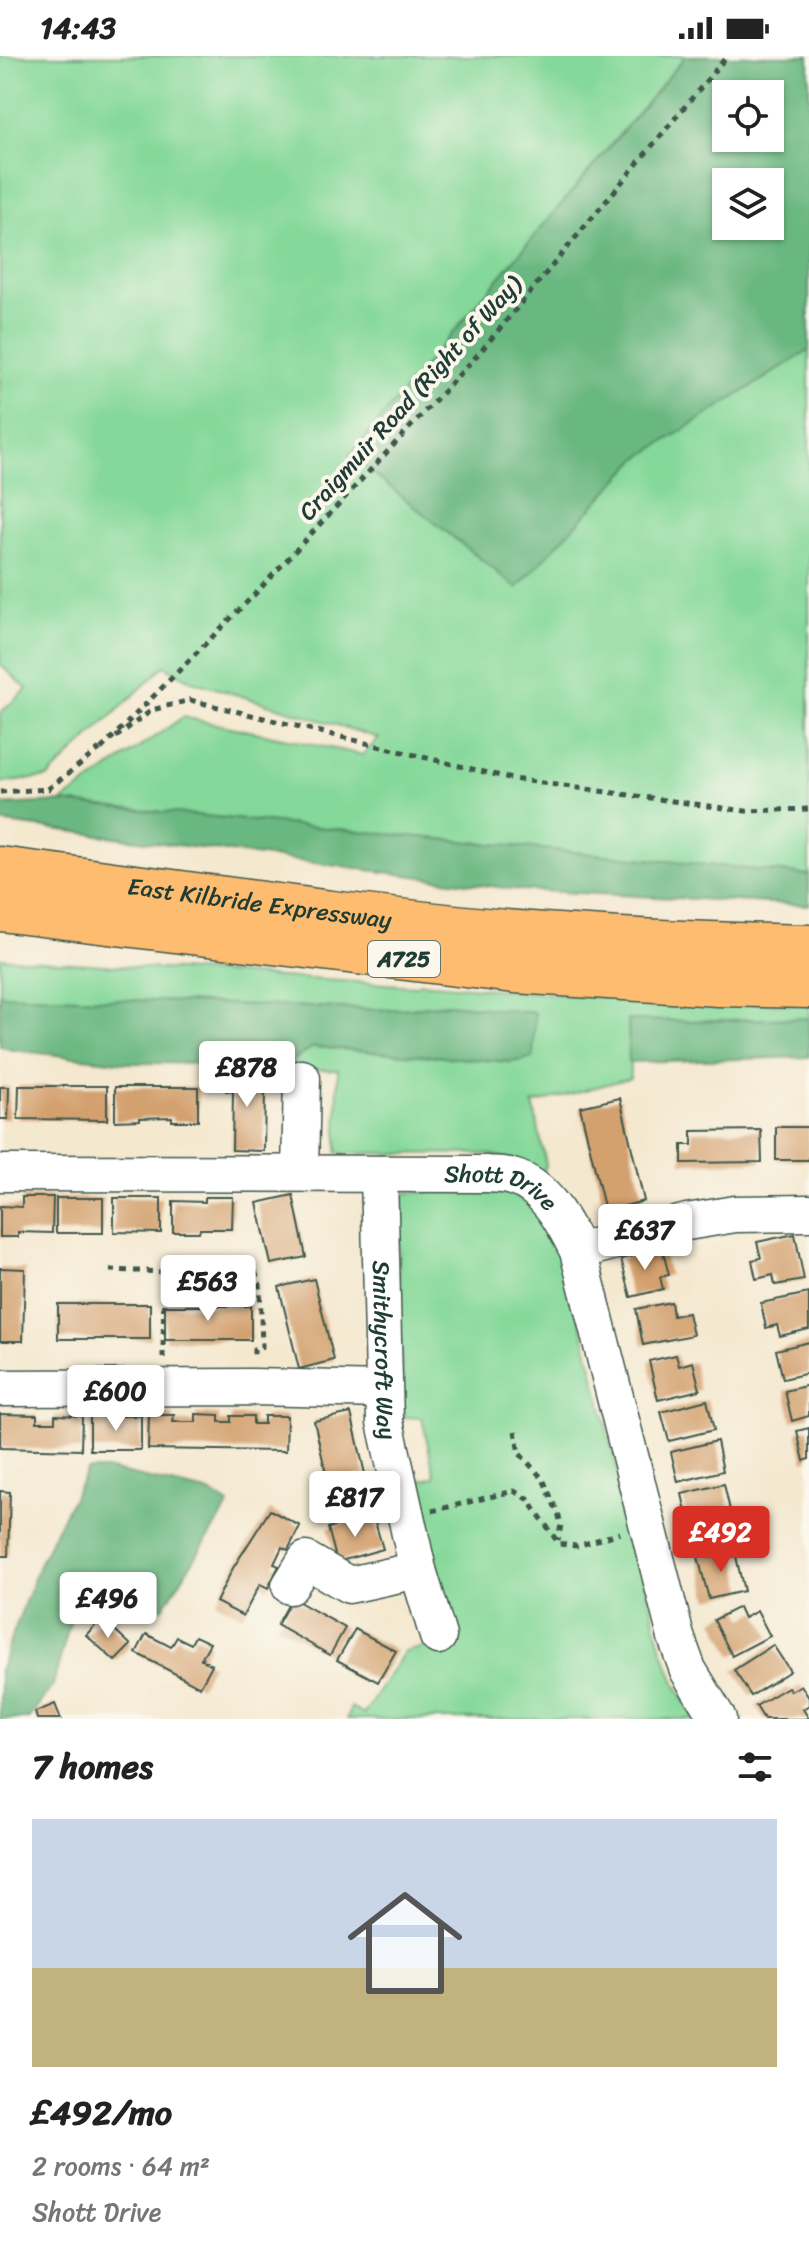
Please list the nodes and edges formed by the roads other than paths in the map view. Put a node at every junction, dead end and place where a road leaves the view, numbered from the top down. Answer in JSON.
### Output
{"nodes":[{"id":1,"x":0,"y":847,"type":"edge"},
{"id":2,"x":0,"y":869,"type":"edge"},
{"id":3,"x":203,"y":895,"type":"junction"},
{"id":4,"x":0,"y":909,"type":"edge"},
{"id":5,"x":0,"y":934,"type":"edge"},
{"id":6,"x":809,"y":947,"type":"edge"},
{"id":7,"x":399,"y":958,"type":"junction"},
{"id":8,"x":809,"y":986,"type":"edge"},
{"id":9,"x":302,"y":1078,"type":"dead end"},
{"id":10,"x":0,"y":1173,"type":"edge"},
{"id":11,"x":300,"y":1173,"type":"junction"},
{"id":12,"x":379,"y":1174,"type":"junction"},
{"id":13,"x":809,"y":1213,"type":"edge"},
{"id":14,"x":578,"y":1251,"type":"junction"},
{"id":15,"x":0,"y":1388,"type":"edge"},
{"id":16,"x":383,"y":1390,"type":"junction"},
{"id":17,"x":418,"y":1570,"type":"junction"},
{"id":18,"x":290,"y":1586,"type":"dead end"},
{"id":19,"x":438,"y":1636,"type":"dead end"},
{"id":20,"x":718,"y":1719,"type":"edge"}],
"edges":[{"from":1,"to":3,"type":"highway","number":"A725"},
{"from":2,"to":3,"type":"highway","name":"East Kilbride Expressway","number":"A725"},
{"from":3,"to":6,"type":"highway","name":"East Kilbride Expressway","number":"A725"},
{"from":4,"to":7,"type":"highway","name":"East Kilbride Expressway","number":"A725"},
{"from":5,"to":7,"type":"highway","number":"A725"},
{"from":7,"to":8,"type":"highway","name":"East Kilbride Expressway","number":"A725"},
{"from":9,"to":11,"type":"street"},
{"from":10,"to":11,"type":"street","name":"Shott Drive"},
{"from":11,"to":12,"type":"street","name":"Shott Drive"},
{"from":12,"to":14,"type":"street","name":"Shott Drive"},
{"from":12,"to":16,"type":"street","name":"Smithycroft Way"},
{"from":13,"to":14,"type":"street"},
{"from":14,"to":20,"type":"street","name":"Shott Drive"},
{"from":15,"to":16,"type":"street"},
{"from":16,"to":17,"type":"street","name":"Smithycroft Way"},
{"from":17,"to":18,"type":"street"},
{"from":17,"to":19,"type":"street","name":"Smithycroft Way"}]}
